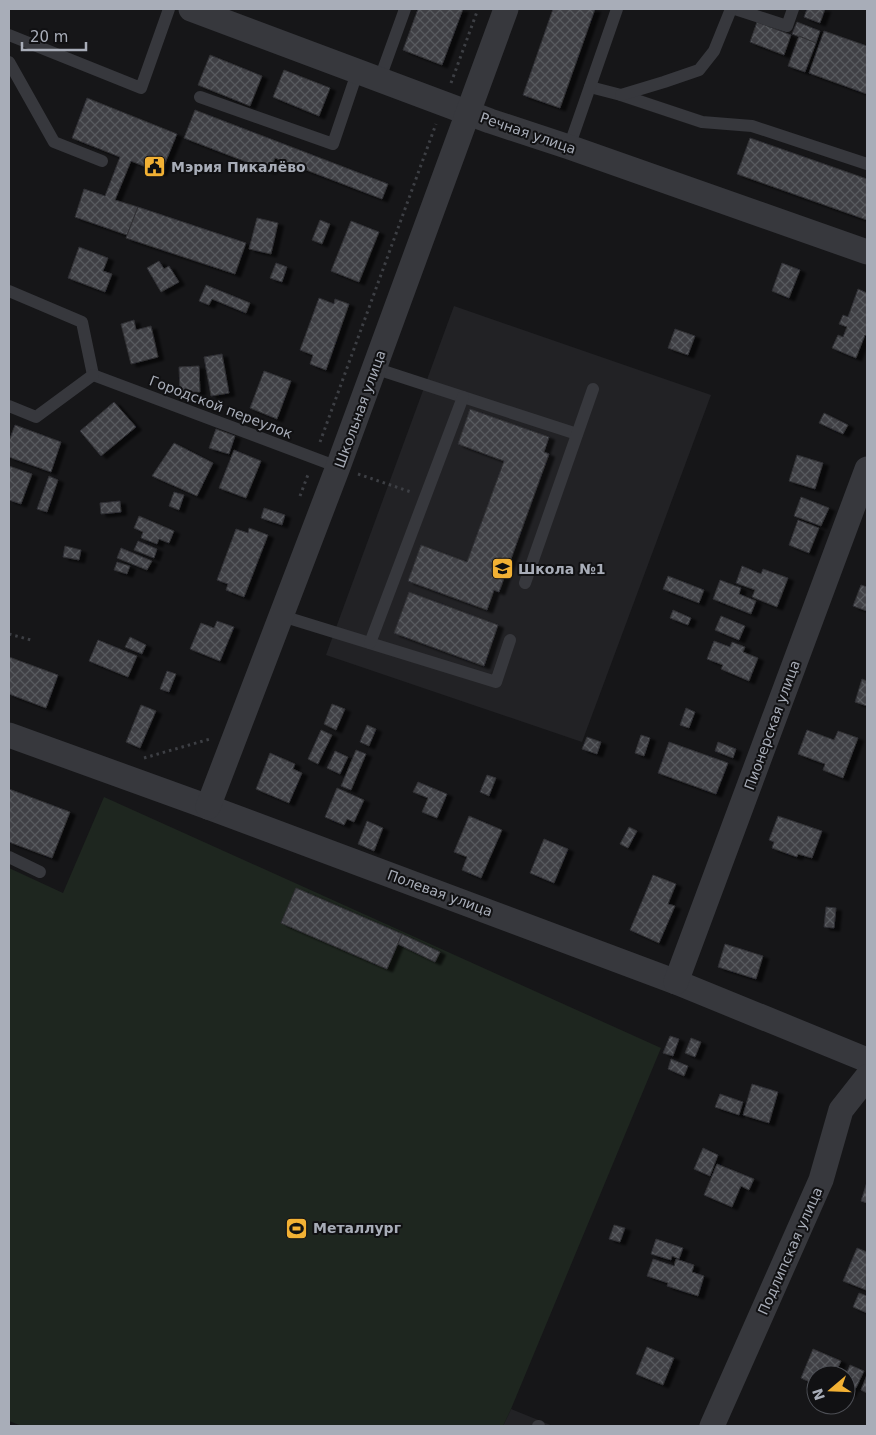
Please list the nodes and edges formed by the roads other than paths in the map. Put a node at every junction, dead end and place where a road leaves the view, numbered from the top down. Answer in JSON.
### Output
{"nodes":[{"id":1,"x":168,"y":9,"type":"edge"},
{"id":2,"x":191,"y":9,"type":"edge"},
{"id":3,"x":405,"y":9,"type":"edge"},
{"id":4,"x":506,"y":9,"type":"edge"},
{"id":5,"x":617,"y":9,"type":"edge"},
{"id":6,"x":730,"y":9,"type":"edge"},
{"id":7,"x":734,"y":9,"type":"edge"},
{"id":8,"x":793,"y":9,"type":"edge"},
{"id":9,"x":9,"y":35,"type":"edge"},
{"id":10,"x":9,"y":62,"type":"edge"},
{"id":11,"x":368,"y":77,"type":"junction"},
{"id":12,"x":590,"y":87,"type":"junction"},
{"id":13,"x":622,"y":95,"type":"junction"},
{"id":14,"x":200,"y":97,"type":"dead end"},
{"id":15,"x":467,"y":112,"type":"junction"},
{"id":16,"x":569,"y":147,"type":"junction"},
{"id":17,"x":102,"y":161,"type":"dead end"},
{"id":18,"x":867,"y":164,"type":"edge"},
{"id":19,"x":867,"y":252,"type":"edge"},
{"id":20,"x":9,"y":291,"type":"edge"},
{"id":21,"x":374,"y":368,"type":"junction"},
{"id":22,"x":93,"y":375,"type":"junction"},
{"id":23,"x":593,"y":390,"type":"dead end"},
{"id":24,"x":463,"y":396,"type":"junction"},
{"id":25,"x":9,"y":406,"type":"edge"},
{"id":26,"x":577,"y":434,"type":"junction"},
{"id":27,"x":338,"y":467,"type":"junction"},
{"id":28,"x":867,"y":469,"type":"edge"},
{"id":29,"x":524,"y":583,"type":"dead end"},
{"id":30,"x":282,"y":616,"type":"junction"},
{"id":31,"x":510,"y":640,"type":"dead end"},
{"id":32,"x":370,"y":643,"type":"junction"},
{"id":33,"x":9,"y":735,"type":"edge"},
{"id":34,"x":208,"y":807,"type":"junction"},
{"id":35,"x":9,"y":857,"type":"edge"},
{"id":36,"x":40,"y":872,"type":"dead end"},
{"id":37,"x":676,"y":982,"type":"junction"},
{"id":38,"x":867,"y":1060,"type":"edge"},
{"id":39,"x":867,"y":1077,"type":"edge"},
{"id":40,"x":712,"y":1426,"type":"edge"}],
"edges":[{"from":1,"to":9,"type":"lane"},
{"from":2,"to":11,"type":"street","name":"Речная улица"},
{"from":3,"to":11,"type":"lane"},
{"from":4,"to":15,"type":"street","name":"Школьная улица"},
{"from":5,"to":12,"type":"lane"},
{"from":6,"to":13,"type":"lane"},
{"from":7,"to":8,"type":"lane"},
{"from":10,"to":17,"type":"lane"},
{"from":11,"to":14,"type":"lane"},
{"from":11,"to":15,"type":"street","name":"Речная улица"},
{"from":12,"to":13,"type":"lane"},
{"from":12,"to":16,"type":"lane"},
{"from":13,"to":18,"type":"lane"},
{"from":15,"to":16,"type":"street","name":"Речная улица"},
{"from":15,"to":21,"type":"street","name":"Школьная улица"},
{"from":16,"to":19,"type":"street","name":"Речная улица"},
{"from":20,"to":22,"type":"lane"},
{"from":21,"to":24,"type":"lane"},
{"from":21,"to":27,"type":"street","name":"Школьная улица"},
{"from":22,"to":25,"type":"lane"},
{"from":22,"to":27,"type":"lane","name":"Городской переулок"},
{"from":23,"to":26,"type":"lane"},
{"from":24,"to":26,"type":"lane"},
{"from":24,"to":32,"type":"lane"},
{"from":26,"to":29,"type":"lane"},
{"from":27,"to":30,"type":"street","name":"Школьная улица"},
{"from":28,"to":37,"type":"street","name":"Пионерская улица"},
{"from":30,"to":32,"type":"lane"},
{"from":30,"to":34,"type":"street","name":"Школьная улица"},
{"from":31,"to":32,"type":"lane"},
{"from":33,"to":34,"type":"street","name":"Полевая улица"},
{"from":34,"to":37,"type":"street","name":"Полевая улица"},
{"from":35,"to":36,"type":"lane"},
{"from":37,"to":38,"type":"street","name":"Полевая улица"},
{"from":39,"to":40,"type":"street","name":"Подлипская улица"}]}
